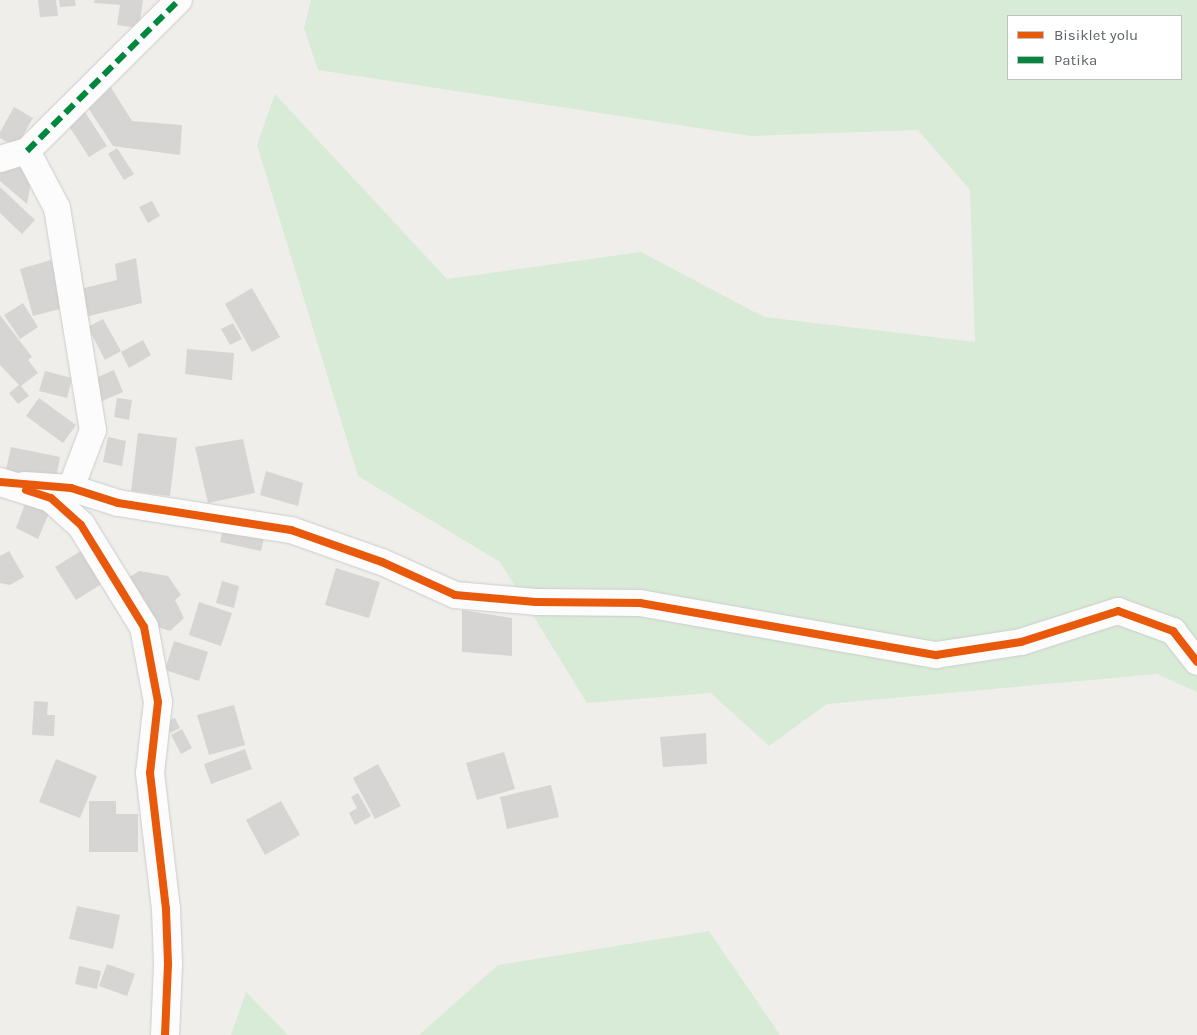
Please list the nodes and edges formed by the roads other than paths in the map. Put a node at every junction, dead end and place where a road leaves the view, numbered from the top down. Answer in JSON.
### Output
{"nodes":[{"id":1,"x":179,"y":0,"type":"edge"},
{"id":2,"x":28,"y":151,"type":"junction"},
{"id":3,"x":0,"y":159,"type":"edge"},
{"id":4,"x":4,"y":483,"type":"edge"},
{"id":5,"x":71,"y":488,"type":"junction"},
{"id":6,"x":1197,"y":662,"type":"edge"},
{"id":7,"x":165,"y":1035,"type":"edge"}],
"edges":[{"from":1,"to":2,"type":"street"},
{"from":2,"to":3,"type":"street"},
{"from":2,"to":5,"type":"street"},
{"from":4,"to":5,"type":"street"},
{"from":4,"to":7,"type":"street"},
{"from":5,"to":6,"type":"street"}]}
